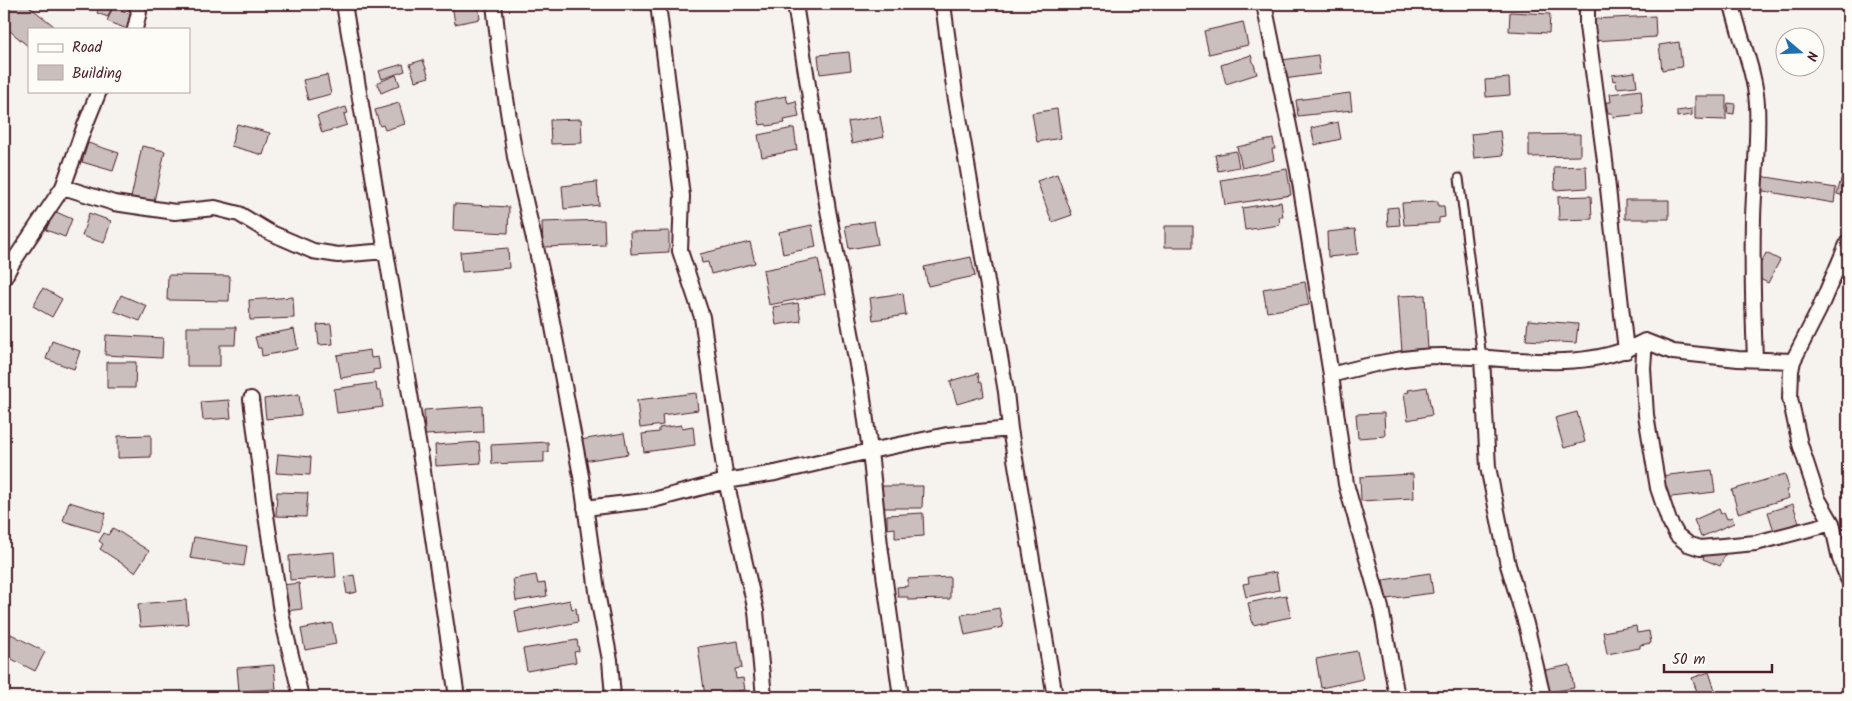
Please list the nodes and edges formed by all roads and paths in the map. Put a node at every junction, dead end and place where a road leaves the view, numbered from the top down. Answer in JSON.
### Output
{"nodes":[{"id":1,"x":136,"y":4,"type":"edge"},
{"id":2,"x":344,"y":4,"type":"edge"},
{"id":3,"x":494,"y":4,"type":"edge"},
{"id":4,"x":658,"y":4,"type":"edge"},
{"id":5,"x":795,"y":4,"type":"edge"},
{"id":6,"x":943,"y":4,"type":"edge"},
{"id":7,"x":1264,"y":4,"type":"edge"},
{"id":8,"x":1587,"y":4,"type":"edge"},
{"id":9,"x":1732,"y":4,"type":"edge"},
{"id":10,"x":135,"y":28,"type":"edge"},
{"id":11,"x":99,"y":92,"type":"edge"},
{"id":12,"x":1459,"y":178,"type":"dead end"},
{"id":13,"x":63,"y":187,"type":"junction"},
{"id":14,"x":1848,"y":242,"type":"edge"},
{"id":15,"x":386,"y":251,"type":"junction"},
{"id":16,"x":4,"y":278,"type":"edge"},
{"id":17,"x":1645,"y":341,"type":"junction"},
{"id":18,"x":1626,"y":351,"type":"junction"},
{"id":19,"x":1482,"y":358,"type":"junction"},
{"id":20,"x":1754,"y":359,"type":"junction"},
{"id":21,"x":1793,"y":361,"type":"junction"},
{"id":22,"x":1331,"y":375,"type":"junction"},
{"id":23,"x":251,"y":399,"type":"dead end"},
{"id":24,"x":1010,"y":429,"type":"junction"},
{"id":25,"x":870,"y":451,"type":"junction"},
{"id":26,"x":726,"y":481,"type":"junction"},
{"id":27,"x":585,"y":508,"type":"junction"},
{"id":28,"x":1832,"y":523,"type":"junction"},
{"id":29,"x":1844,"y":558,"type":"edge"},
{"id":30,"x":1848,"y":579,"type":"edge"},
{"id":31,"x":301,"y":697,"type":"edge"},
{"id":32,"x":457,"y":697,"type":"edge"},
{"id":33,"x":613,"y":697,"type":"edge"},
{"id":34,"x":764,"y":697,"type":"edge"},
{"id":35,"x":901,"y":697,"type":"edge"},
{"id":36,"x":1055,"y":697,"type":"edge"},
{"id":37,"x":1398,"y":697,"type":"edge"},
{"id":38,"x":1543,"y":697,"type":"edge"}],
"edges":[{"from":1,"to":10,"type":"street"},
{"from":2,"to":15,"type":"street"},
{"from":3,"to":27,"type":"street"},
{"from":4,"to":26,"type":"street"},
{"from":5,"to":25,"type":"street"},
{"from":6,"to":24,"type":"street"},
{"from":7,"to":22,"type":"street"},
{"from":8,"to":18,"type":"street"},
{"from":9,"to":20,"type":"street"},
{"from":11,"to":13,"type":"street"},
{"from":12,"to":19,"type":"lane"},
{"from":13,"to":15,"type":"street"},
{"from":13,"to":16,"type":"street"},
{"from":14,"to":21,"type":"street"},
{"from":15,"to":32,"type":"street"},
{"from":17,"to":18,"type":"street"},
{"from":17,"to":20,"type":"street"},
{"from":17,"to":28,"type":"street"},
{"from":18,"to":19,"type":"street"},
{"from":19,"to":22,"type":"street"},
{"from":19,"to":38,"type":"street"},
{"from":20,"to":21,"type":"street"},
{"from":21,"to":28,"type":"street"},
{"from":22,"to":37,"type":"street"},
{"from":23,"to":31,"type":"street"},
{"from":24,"to":25,"type":"street"},
{"from":24,"to":36,"type":"street"},
{"from":25,"to":26,"type":"street"},
{"from":25,"to":35,"type":"street"},
{"from":26,"to":27,"type":"street"},
{"from":26,"to":34,"type":"street"},
{"from":27,"to":33,"type":"street"},
{"from":28,"to":29,"type":"street"},
{"from":29,"to":30,"type":"street"}]}
